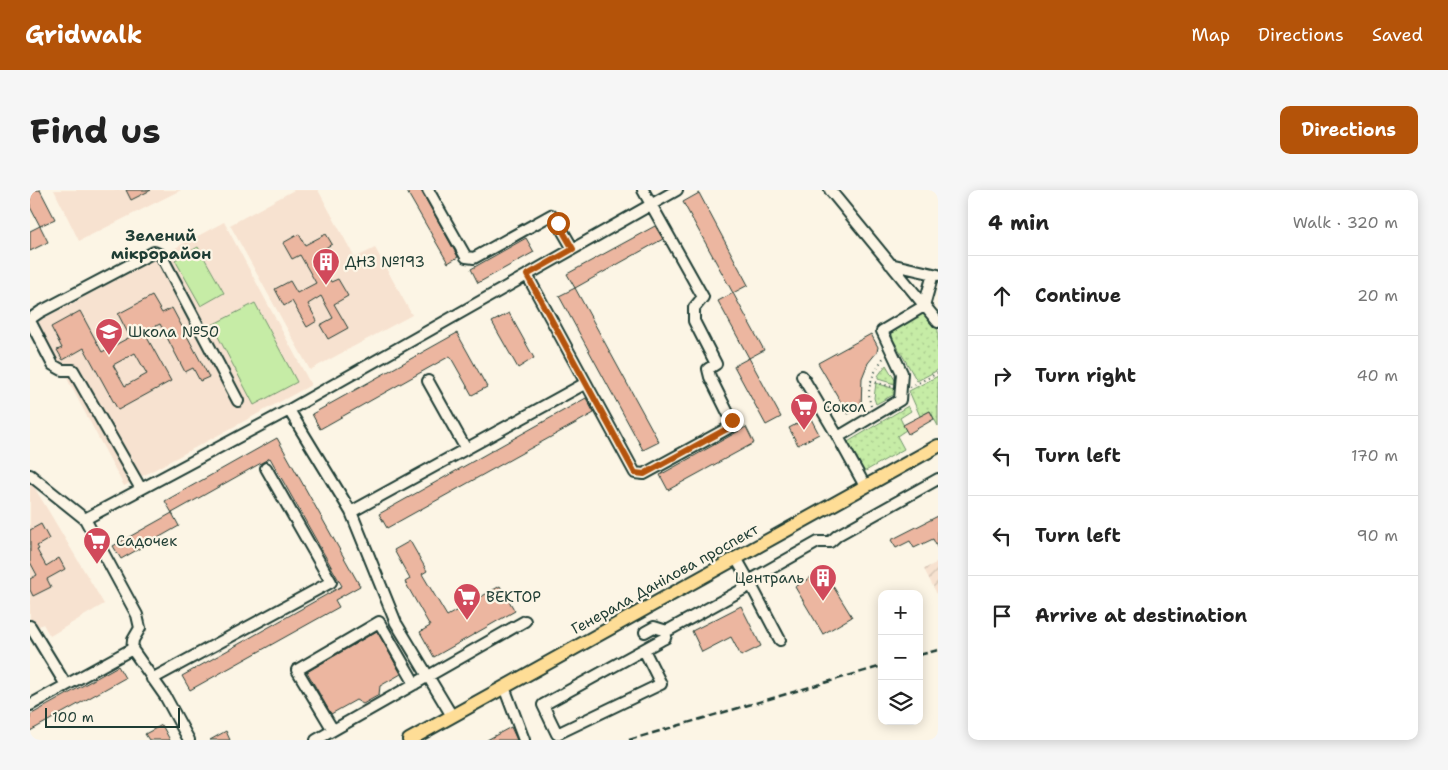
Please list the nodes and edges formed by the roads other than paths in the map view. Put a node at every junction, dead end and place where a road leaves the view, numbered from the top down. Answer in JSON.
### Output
{"nodes":[{"id":1,"x":428,"y":190,"type":"edge"},
{"id":2,"x":643,"y":190,"type":"edge"},
{"id":3,"x":677,"y":190,"type":"edge"},
{"id":4,"x":830,"y":190,"type":"edge"},
{"id":5,"x":652,"y":204,"type":"junction"},
{"id":6,"x":573,"y":249,"type":"junction"},
{"id":7,"x":890,"y":264,"type":"junction"},
{"id":8,"x":527,"y":275,"type":"junction"},
{"id":9,"x":936,"y":275,"type":"edge"},
{"id":10,"x":924,"y":306,"type":"junction"},
{"id":11,"x":30,"y":320,"type":"edge"},
{"id":12,"x":938,"y":322,"type":"edge"},
{"id":13,"x":802,"y":376,"type":"dead end"},
{"id":14,"x":428,"y":380,"type":"dead end"},
{"id":15,"x":586,"y":383,"type":"junction"},
{"id":16,"x":238,"y":401,"type":"dead end"},
{"id":17,"x":289,"y":410,"type":"junction"},
{"id":18,"x":838,"y":437,"type":"junction"},
{"id":19,"x":938,"y":446,"type":"edge"},
{"id":20,"x":466,"y":449,"type":"junction"},
{"id":21,"x":266,"y":468,"type":"dead end"},
{"id":22,"x":30,"y":475,"type":"edge"},
{"id":23,"x":938,"y":478,"type":"edge"},
{"id":24,"x":865,"y":486,"type":"junction"},
{"id":25,"x":141,"y":490,"type":"junction"},
{"id":26,"x":351,"y":512,"type":"junction"},
{"id":27,"x":85,"y":520,"type":"junction"},
{"id":28,"x":736,"y":558,"type":"junction"},
{"id":29,"x":750,"y":583,"type":"junction"},
{"id":30,"x":525,"y":621,"type":"dead end"},
{"id":31,"x":30,"y":626,"type":"edge"},
{"id":32,"x":667,"y":631,"type":"junction"},
{"id":33,"x":645,"y":632,"type":"dead end"},
{"id":34,"x":780,"y":640,"type":"dead end"},
{"id":35,"x":132,"y":649,"type":"junction"},
{"id":36,"x":644,"y":650,"type":"junction"},
{"id":37,"x":428,"y":677,"type":"junction"},
{"id":38,"x":152,"y":678,"type":"junction"},
{"id":39,"x":415,"y":684,"type":"junction"},
{"id":40,"x":66,"y":685,"type":"junction"},
{"id":41,"x":504,"y":687,"type":"junction"},
{"id":42,"x":30,"y":705,"type":"edge"},
{"id":43,"x":452,"y":716,"type":"junction"},
{"id":44,"x":333,"y":730,"type":"junction"},
{"id":45,"x":189,"y":740,"type":"edge"},
{"id":46,"x":316,"y":740,"type":"edge"},
{"id":47,"x":409,"y":740,"type":"edge"},
{"id":48,"x":524,"y":740,"type":"edge"}],
"edges":[{"from":1,"to":6,"type":"street"},
{"from":2,"to":5,"type":"street"},
{"from":3,"to":5,"type":"street"},
{"from":4,"to":7,"type":"street"},
{"from":5,"to":6,"type":"street"},
{"from":5,"to":15,"type":"street"},
{"from":6,"to":8,"type":"street"},
{"from":7,"to":9,"type":"street"},
{"from":7,"to":10,"type":"street"},
{"from":8,"to":15,"type":"street"},
{"from":8,"to":17,"type":"street"},
{"from":9,"to":10,"type":"street"},
{"from":10,"to":12,"type":"street"},
{"from":10,"to":18,"type":"street"},
{"from":11,"to":16,"type":"street"},
{"from":11,"to":25,"type":"street"},
{"from":13,"to":18,"type":"street"},
{"from":14,"to":20,"type":"street"},
{"from":15,"to":20,"type":"street"},
{"from":17,"to":25,"type":"street"},
{"from":17,"to":26,"type":"street"},
{"from":18,"to":24,"type":"street"},
{"from":19,"to":24,"type":"main road","name":"Генерала Данілова проспект"},
{"from":20,"to":26,"type":"street"},
{"from":21,"to":38,"type":"street"},
{"from":22,"to":27,"type":"street"},
{"from":23,"to":29,"type":"street"},
{"from":24,"to":28,"type":"main road","name":"Генерала Данілова проспект"},
{"from":25,"to":27,"type":"street"},
{"from":26,"to":37,"type":"street"},
{"from":27,"to":35,"type":"street"},
{"from":28,"to":29,"type":"street"},
{"from":28,"to":41,"type":"main road","name":"Генерала Данілова проспект"},
{"from":29,"to":32,"type":"street"},
{"from":29,"to":34,"type":"street"},
{"from":30,"to":37,"type":"street"},
{"from":31,"to":40,"type":"street"},
{"from":32,"to":33,"type":"street"},
{"from":32,"to":36,"type":"street"},
{"from":35,"to":38,"type":"street"},
{"from":35,"to":40,"type":"street"},
{"from":36,"to":36,"type":"street"},
{"from":37,"to":39,"type":"street"},
{"from":37,"to":43,"type":"street"},
{"from":38,"to":45,"type":"street"},
{"from":39,"to":44,"type":"street"},
{"from":39,"to":44,"type":"street"},
{"from":40,"to":42,"type":"street"},
{"from":41,"to":43,"type":"main road","name":"Генерала Данілова проспект"},
{"from":41,"to":48,"type":"street"},
{"from":43,"to":47,"type":"main road","name":"Генерала Данілова проспект"},
{"from":44,"to":46,"type":"street"}]}
